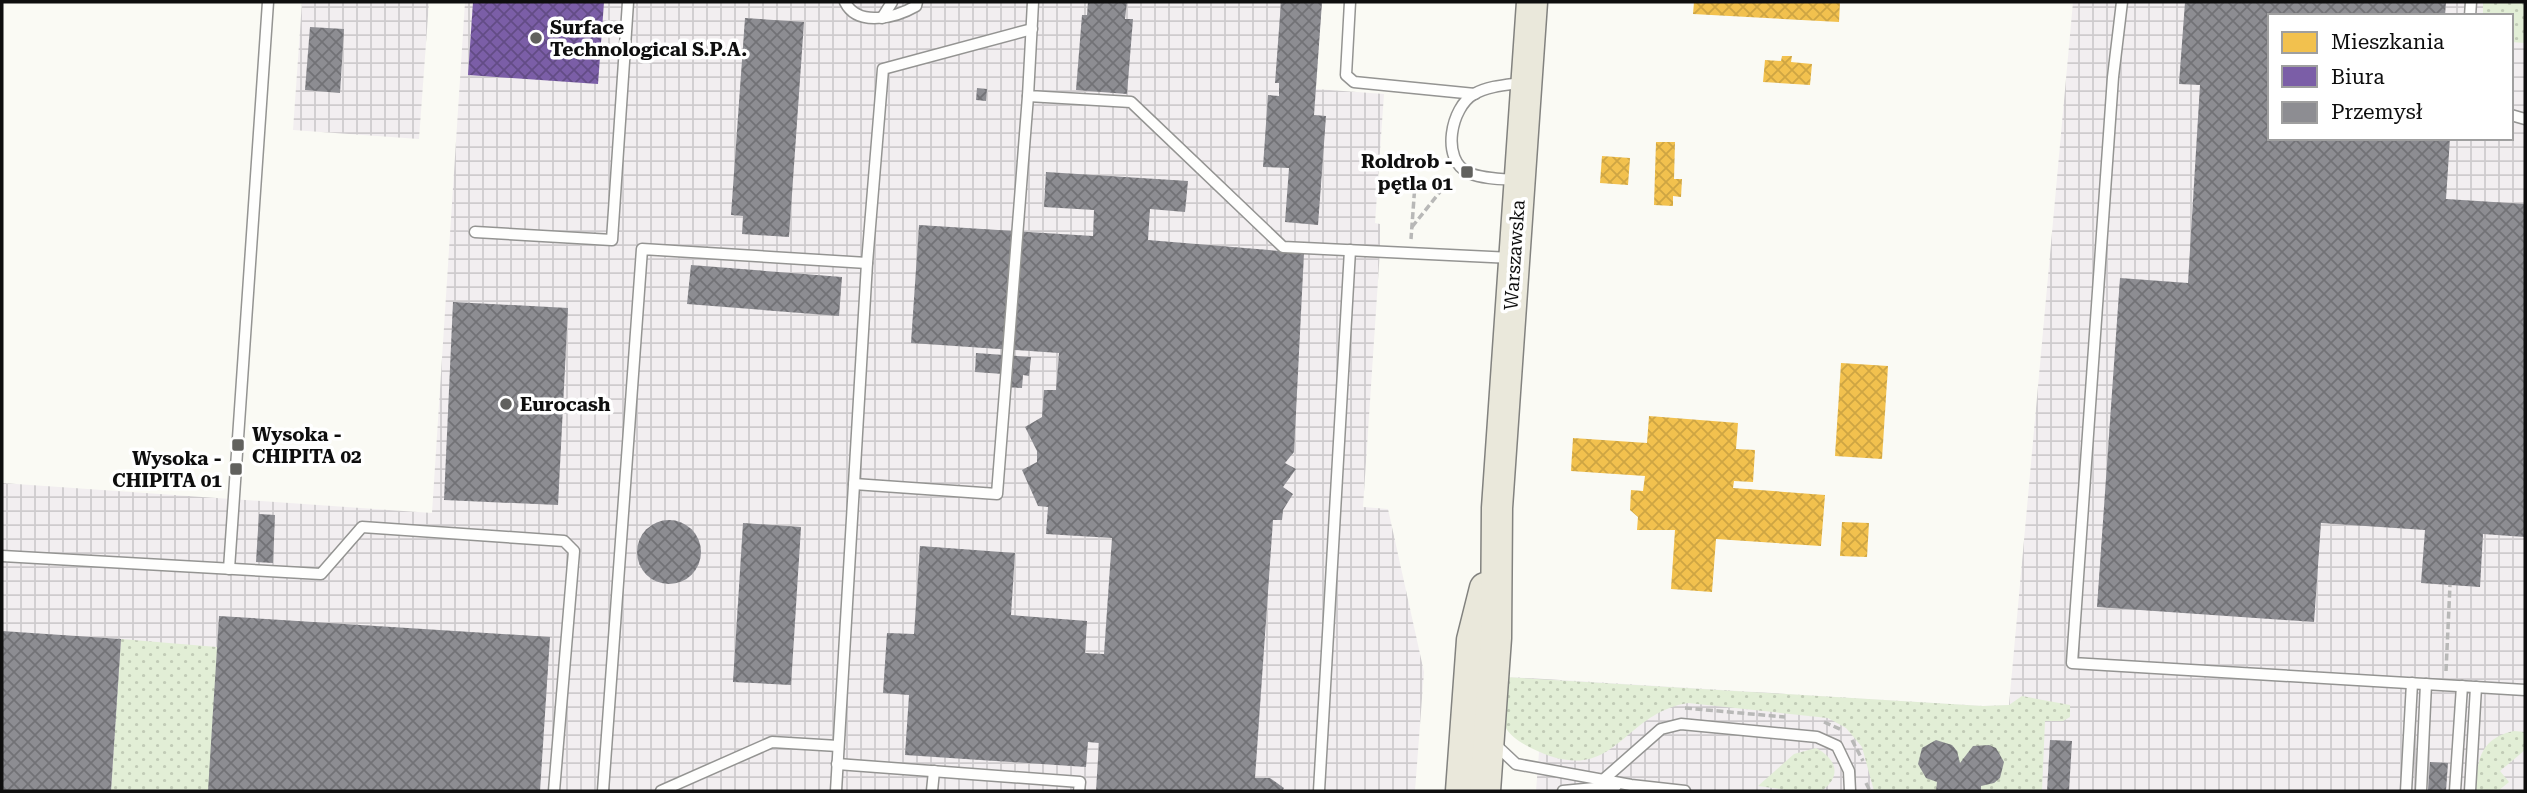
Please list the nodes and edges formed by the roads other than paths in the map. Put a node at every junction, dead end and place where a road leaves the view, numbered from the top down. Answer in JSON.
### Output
{"nodes":[{"id":1,"x":268,"y":2,"type":"edge"},
{"id":2,"x":628,"y":2,"type":"edge"},
{"id":3,"x":845,"y":2,"type":"edge"},
{"id":4,"x":892,"y":2,"type":"edge"},
{"id":5,"x":917,"y":2,"type":"edge"},
{"id":6,"x":1034,"y":2,"type":"edge"},
{"id":7,"x":1350,"y":2,"type":"edge"},
{"id":8,"x":1532,"y":2,"type":"edge"},
{"id":9,"x":2122,"y":2,"type":"edge"},
{"id":10,"x":882,"y":18,"type":"junction"},
{"id":11,"x":1031,"y":29,"type":"junction"},
{"id":12,"x":1525,"y":83,"type":"junction"},
{"id":13,"x":1475,"y":94,"type":"junction"},
{"id":14,"x":1028,"y":96,"type":"junction"},
{"id":15,"x":1518,"y":180,"type":"junction"},
{"id":16,"x":475,"y":232,"type":"dead end"},
{"id":17,"x":1350,"y":250,"type":"junction"},
{"id":18,"x":1514,"y":258,"type":"junction"},
{"id":19,"x":867,"y":263,"type":"junction"},
{"id":20,"x":854,"y":484,"type":"junction"},
{"id":21,"x":2,"y":556,"type":"edge"},
{"id":22,"x":229,"y":569,"type":"junction"},
{"id":23,"x":2412,"y":683,"type":"junction"},
{"id":24,"x":2426,"y":684,"type":"junction"},
{"id":25,"x":2462,"y":686,"type":"junction"},
{"id":26,"x":2476,"y":687,"type":"junction"},
{"id":27,"x":2525,"y":690,"type":"edge"},
{"id":28,"x":1478,"y":722,"type":"junction"},
{"id":29,"x":838,"y":746,"type":"junction"},
{"id":30,"x":837,"y":764,"type":"junction"},
{"id":31,"x":1516,"y":764,"type":"junction"},
{"id":32,"x":934,"y":771,"type":"junction"},
{"id":33,"x":1603,"y":780,"type":"junction"},
{"id":34,"x":1631,"y":785,"type":"junction"},
{"id":35,"x":1481,"y":788,"type":"edge"},
{"id":36,"x":1582,"y":790,"type":"edge"},
{"id":37,"x":554,"y":791,"type":"edge"},
{"id":38,"x":603,"y":791,"type":"edge"},
{"id":39,"x":660,"y":791,"type":"edge"},
{"id":40,"x":836,"y":791,"type":"edge"},
{"id":41,"x":932,"y":791,"type":"edge"},
{"id":42,"x":1079,"y":791,"type":"edge"},
{"id":43,"x":1319,"y":791,"type":"edge"},
{"id":44,"x":1563,"y":791,"type":"edge"},
{"id":45,"x":1685,"y":791,"type":"edge"},
{"id":46,"x":1850,"y":791,"type":"edge"},
{"id":47,"x":2406,"y":791,"type":"edge"},
{"id":48,"x":2421,"y":791,"type":"edge"},
{"id":49,"x":2455,"y":791,"type":"edge"},
{"id":50,"x":2469,"y":791,"type":"edge"}],
"edges":[{"from":1,"to":22,"type":"lane"},
{"from":2,"to":16,"type":"lane"},
{"from":3,"to":10,"type":"lane"},
{"from":4,"to":10,"type":"lane"},
{"from":5,"to":10,"type":"lane"},
{"from":6,"to":11,"type":"lane"},
{"from":7,"to":13,"type":"lane"},
{"from":8,"to":12,"type":"main road","name":"Warszawska"},
{"from":9,"to":23,"type":"lane"},
{"from":11,"to":14,"type":"lane"},
{"from":11,"to":19,"type":"lane"},
{"from":12,"to":13,"type":"lane"},
{"from":12,"to":15,"type":"main road","name":"Warszawska"},
{"from":13,"to":15,"type":"lane"},
{"from":14,"to":17,"type":"lane"},
{"from":14,"to":20,"type":"lane"},
{"from":15,"to":18,"type":"main road","name":"Warszawska"},
{"from":17,"to":18,"type":"lane"},
{"from":17,"to":43,"type":"lane"},
{"from":18,"to":28,"type":"main road","name":"Warszawska"},
{"from":19,"to":20,"type":"lane"},
{"from":19,"to":38,"type":"lane"},
{"from":20,"to":29,"type":"lane"},
{"from":21,"to":22,"type":"lane"},
{"from":22,"to":37,"type":"lane"},
{"from":23,"to":24,"type":"lane"},
{"from":23,"to":47,"type":"lane"},
{"from":24,"to":25,"type":"lane"},
{"from":24,"to":48,"type":"lane"},
{"from":25,"to":26,"type":"lane"},
{"from":25,"to":49,"type":"lane"},
{"from":26,"to":27,"type":"lane"},
{"from":26,"to":50,"type":"lane"},
{"from":28,"to":31,"type":"lane"},
{"from":28,"to":35,"type":"main road","name":"Warszawska"},
{"from":29,"to":30,"type":"lane"},
{"from":29,"to":39,"type":"lane"},
{"from":30,"to":32,"type":"lane"},
{"from":30,"to":40,"type":"lane"},
{"from":31,"to":33,"type":"lane"},
{"from":31,"to":35,"type":"lane"},
{"from":32,"to":41,"type":"lane"},
{"from":32,"to":42,"type":"lane"},
{"from":33,"to":34,"type":"lane"},
{"from":33,"to":46,"type":"lane"},
{"from":34,"to":36,"type":"lane"},
{"from":34,"to":45,"type":"lane"},
{"from":36,"to":44,"type":"lane"}]}
